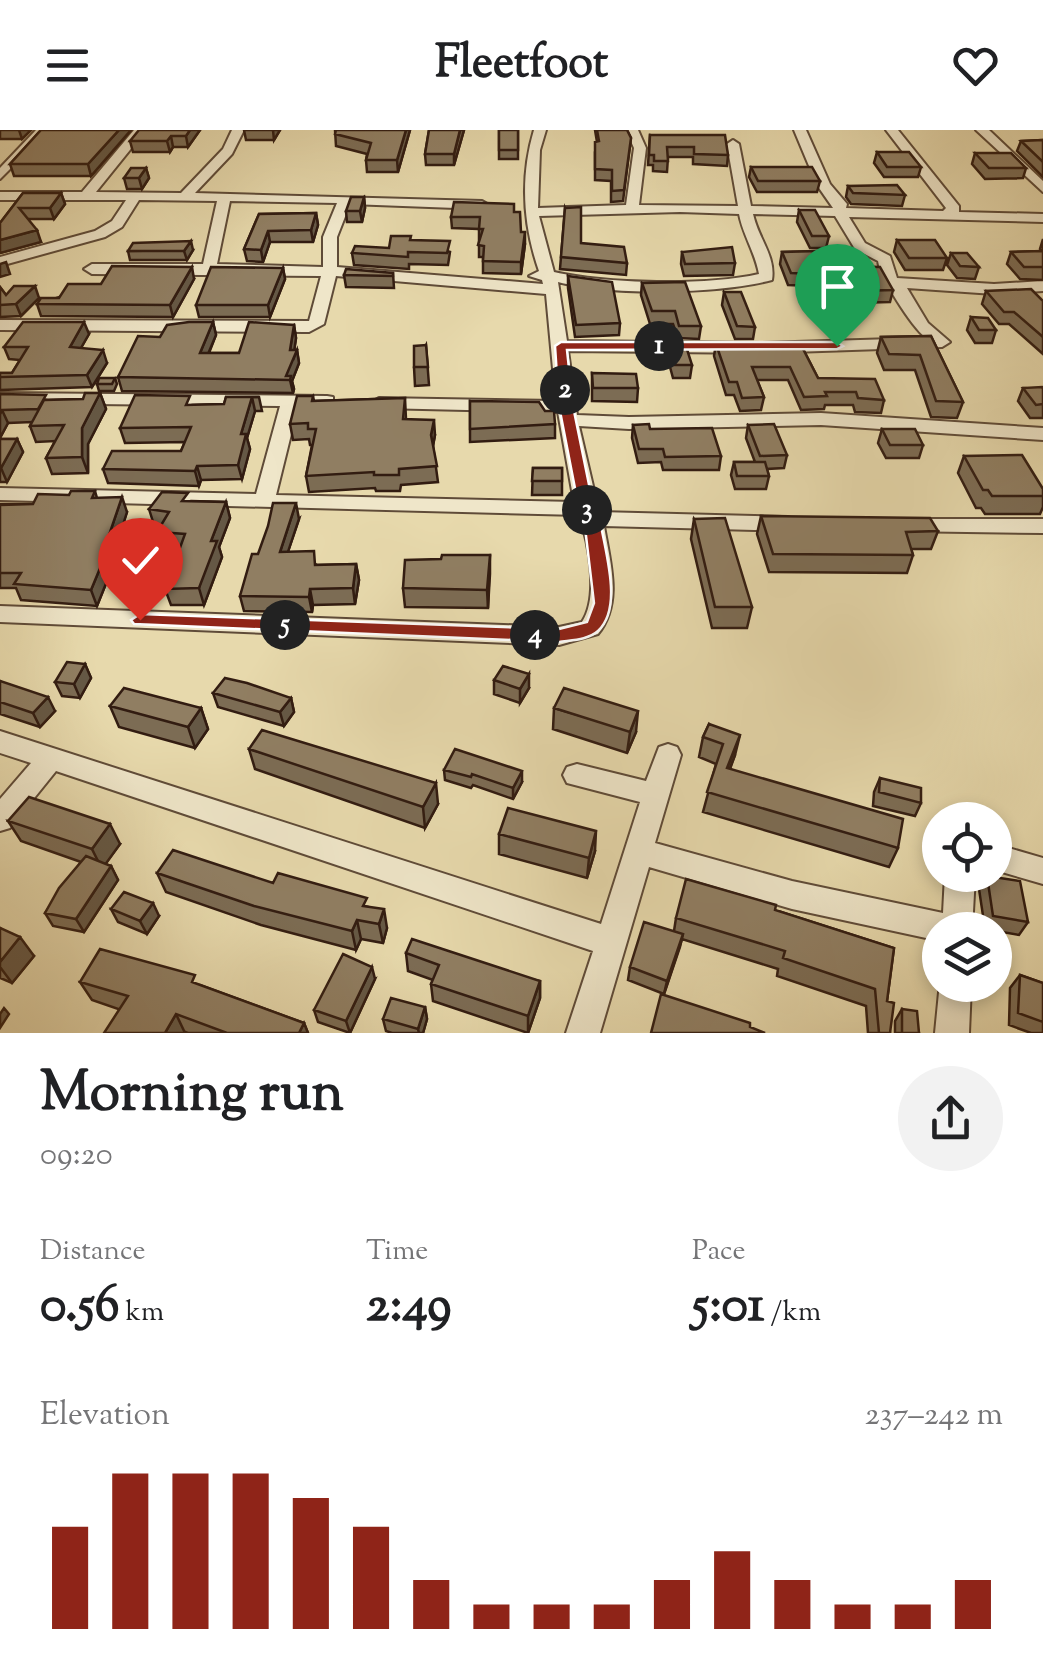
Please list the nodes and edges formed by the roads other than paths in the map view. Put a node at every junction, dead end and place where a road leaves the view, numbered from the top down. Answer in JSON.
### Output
{"nodes":[{"id":1,"x":42,"y":130,"type":"edge"},
{"id":2,"x":140,"y":130,"type":"edge"},
{"id":3,"x":238,"y":130,"type":"edge"},
{"id":4,"x":540,"y":130,"type":"edge"},
{"id":5,"x":632,"y":130,"type":"edge"},
{"id":6,"x":800,"y":130,"type":"edge"},
{"id":7,"x":892,"y":130,"type":"edge"},
{"id":8,"x":982,"y":130,"type":"edge"},
{"id":9,"x":996,"y":142,"type":"junction"},
{"id":10,"x":1012,"y":143,"type":"dead end"},
{"id":11,"x":733,"y":144,"type":"dead end"},
{"id":12,"x":0,"y":175,"type":"edge"},
{"id":13,"x":1043,"y":188,"type":"edge"},
{"id":14,"x":0,"y":196,"type":"edge"},
{"id":15,"x":85,"y":196,"type":"junction"},
{"id":16,"x":222,"y":198,"type":"junction"},
{"id":17,"x":182,"y":199,"type":"junction"},
{"id":18,"x":133,"y":200,"type":"junction"},
{"id":19,"x":345,"y":200,"type":"junction"},
{"id":20,"x":493,"y":206,"type":"edge"},
{"id":21,"x":525,"y":208,"type":"junction"},
{"id":22,"x":632,"y":208,"type":"junction"},
{"id":23,"x":747,"y":212,"type":"junction"},
{"id":24,"x":838,"y":212,"type":"junction"},
{"id":25,"x":943,"y":218,"type":"junction"},
{"id":26,"x":1043,"y":218,"type":"edge"},
{"id":27,"x":0,"y":262,"type":"edge"},
{"id":28,"x":209,"y":268,"type":"junction"},
{"id":29,"x":92,"y":269,"type":"dead end"},
{"id":30,"x":330,"y":272,"type":"junction"},
{"id":31,"x":550,"y":281,"type":"junction"},
{"id":32,"x":898,"y":285,"type":"junction"},
{"id":33,"x":1043,"y":286,"type":"edge"},
{"id":34,"x":0,"y":326,"type":"edge"},
{"id":35,"x":310,"y":328,"type":"junction"},
{"id":36,"x":561,"y":346,"type":"junction"},
{"id":37,"x":311,"y":349,"type":"dead end"},
{"id":38,"x":0,"y":398,"type":"edge"},
{"id":39,"x":290,"y":401,"type":"junction"},
{"id":40,"x":567,"y":413,"type":"junction"},
{"id":41,"x":1043,"y":434,"type":"edge"},
{"id":42,"x":0,"y":494,"type":"edge"},
{"id":43,"x":264,"y":498,"type":"junction"},
{"id":44,"x":589,"y":514,"type":"junction"},
{"id":45,"x":807,"y":524,"type":"edge"},
{"id":46,"x":885,"y":526,"type":"edge"},
{"id":47,"x":1043,"y":526,"type":"edge"},
{"id":48,"x":0,"y":614,"type":"edge"},
{"id":49,"x":0,"y":742,"type":"edge"},
{"id":50,"x":668,"y":755,"type":"dead end"},
{"id":51,"x":51,"y":758,"type":"junction"},
{"id":52,"x":577,"y":775,"type":"dead end"},
{"id":53,"x":656,"y":795,"type":"junction"},
{"id":54,"x":0,"y":819,"type":"edge"},
{"id":55,"x":638,"y":852,"type":"junction"},
{"id":56,"x":1012,"y":862,"type":"edge"},
{"id":57,"x":1043,"y":871,"type":"edge"},
{"id":58,"x":922,"y":923,"type":"edge"},
{"id":59,"x":611,"y":942,"type":"junction"},
{"id":60,"x":954,"y":1002,"type":"edge"},
{"id":61,"x":583,"y":1033,"type":"edge"},
{"id":62,"x":952,"y":1033,"type":"edge"}],
"edges":[{"from":1,"to":12,"type":"street"},
{"from":2,"to":15,"type":"street"},
{"from":3,"to":17,"type":"street"},
{"from":4,"to":21,"type":"street"},
{"from":5,"to":22,"type":"street"},
{"from":6,"to":24,"type":"street"},
{"from":7,"to":25,"type":"street"},
{"from":8,"to":9,"type":"street"},
{"from":9,"to":10,"type":"street"},
{"from":9,"to":13,"type":"street"},
{"from":11,"to":23,"type":"street"},
{"from":14,"to":15,"type":"street"},
{"from":15,"to":18,"type":"street"},
{"from":16,"to":17,"type":"street"},
{"from":16,"to":19,"type":"street"},
{"from":16,"to":28,"type":"street"},
{"from":17,"to":18,"type":"street"},
{"from":18,"to":27,"type":"street"},
{"from":19,"to":20,"type":"street"},
{"from":19,"to":30,"type":"street"},
{"from":21,"to":22,"type":"street"},
{"from":21,"to":31,"type":"street"},
{"from":22,"to":23,"type":"street"},
{"from":23,"to":24,"type":"street"},
{"from":23,"to":31,"type":"street"},
{"from":24,"to":25,"type":"street"},
{"from":24,"to":32,"type":"street"},
{"from":25,"to":26,"type":"street"},
{"from":28,"to":29,"type":"street"},
{"from":28,"to":30,"type":"street"},
{"from":30,"to":31,"type":"street"},
{"from":30,"to":35,"type":"street"},
{"from":31,"to":36,"type":"street"},
{"from":32,"to":33,"type":"street"},
{"from":32,"to":36,"type":"street"},
{"from":34,"to":35,"type":"street"},
{"from":35,"to":37,"type":"street"},
{"from":36,"to":40,"type":"street"},
{"from":38,"to":39,"type":"street"},
{"from":39,"to":40,"type":"street"},
{"from":39,"to":43,"type":"street"},
{"from":40,"to":41,"type":"street"},
{"from":40,"to":44,"type":"street"},
{"from":42,"to":43,"type":"street"},
{"from":43,"to":44,"type":"street"},
{"from":44,"to":45,"type":"street"},
{"from":44,"to":48,"type":"street"},
{"from":46,"to":47,"type":"street"},
{"from":49,"to":51,"type":"street"},
{"from":50,"to":53,"type":"street"},
{"from":51,"to":54,"type":"street"},
{"from":51,"to":59,"type":"street"},
{"from":52,"to":53,"type":"street"},
{"from":53,"to":55,"type":"street"},
{"from":55,"to":58,"type":"street"},
{"from":55,"to":59,"type":"street"},
{"from":56,"to":57,"type":"street"},
{"from":59,"to":61,"type":"street"},
{"from":60,"to":62,"type":"street"}]}
